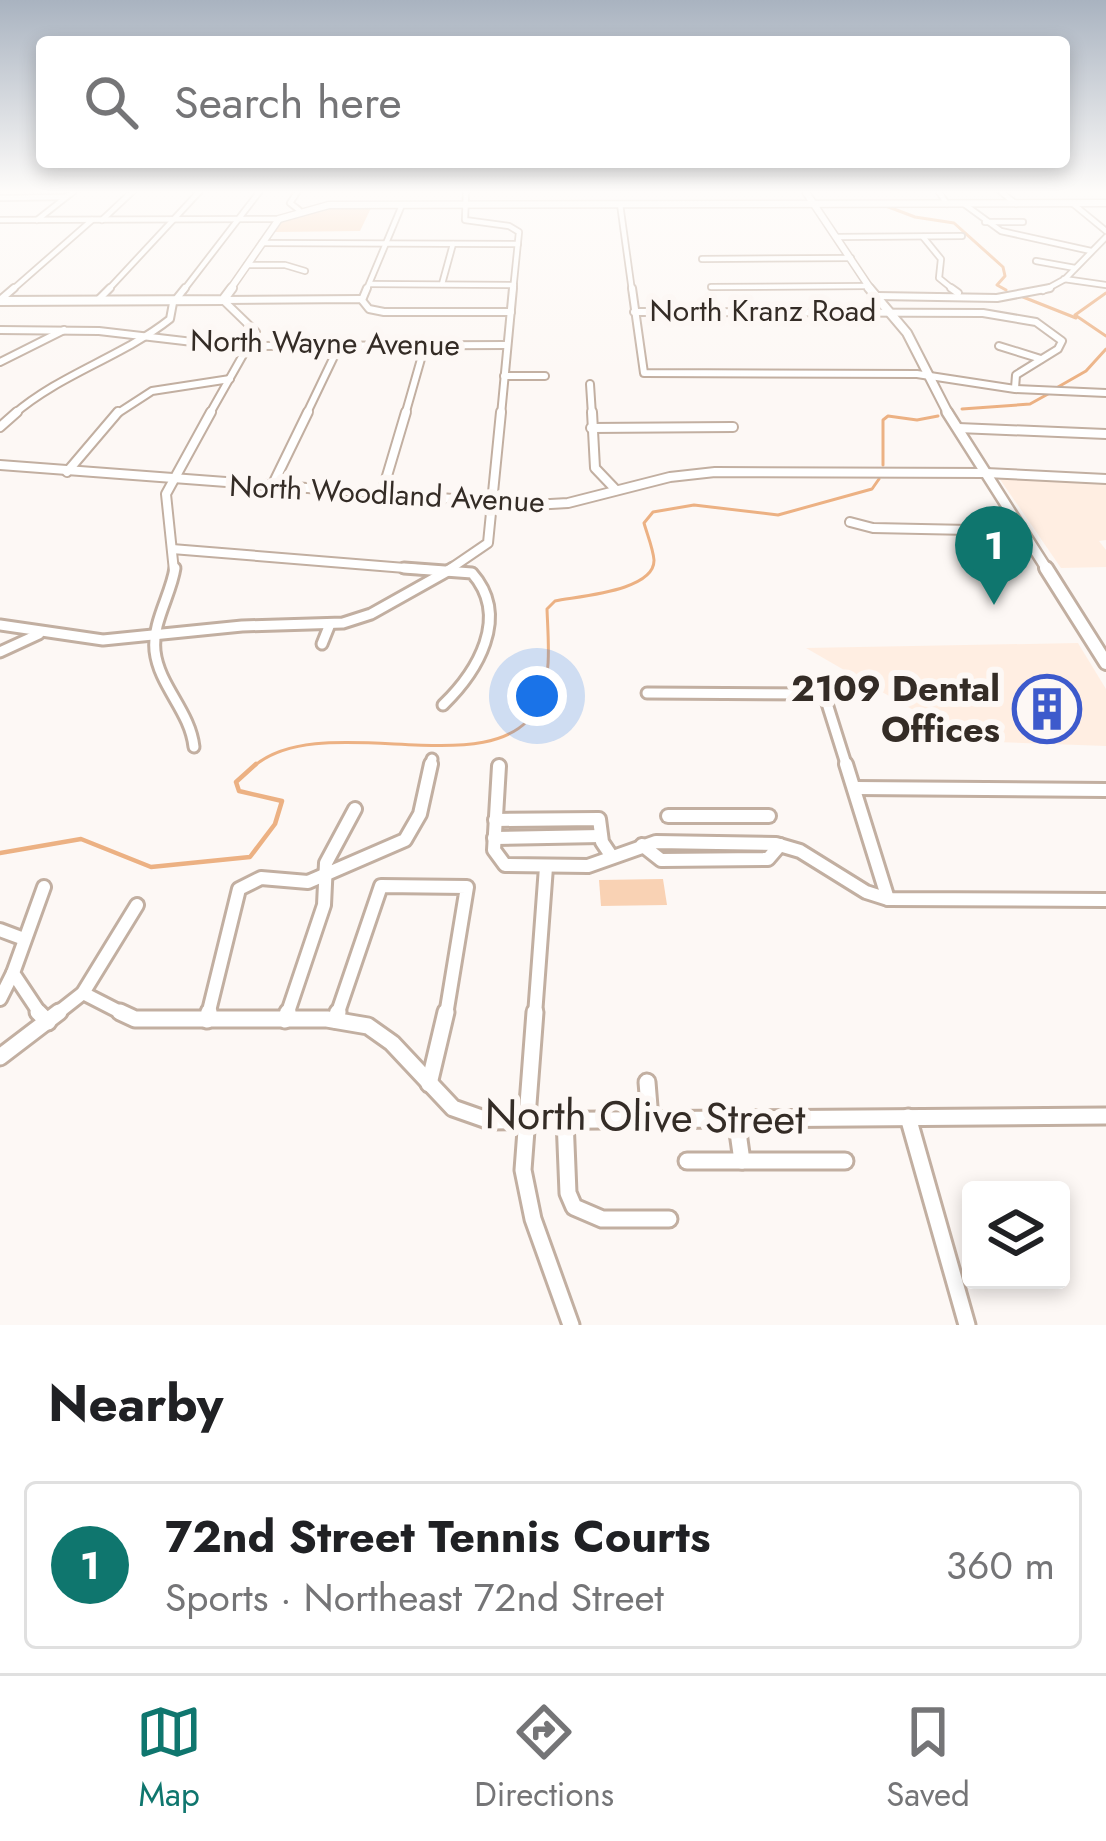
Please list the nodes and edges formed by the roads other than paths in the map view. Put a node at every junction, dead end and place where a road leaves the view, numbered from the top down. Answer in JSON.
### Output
{"nodes":[{"id":1,"x":54,"y":253,"type":"edge"},
{"id":2,"x":143,"y":253,"type":"edge"},
{"id":3,"x":212,"y":253,"type":"edge"},
{"id":4,"x":255,"y":253,"type":"edge"},
{"id":5,"x":382,"y":253,"type":"edge"},
{"id":6,"x":450,"y":253,"type":"edge"},
{"id":7,"x":517,"y":253,"type":"edge"},
{"id":8,"x":626,"y":253,"type":"edge"},
{"id":9,"x":848,"y":253,"type":"edge"},
{"id":10,"x":935,"y":253,"type":"edge"},
{"id":11,"x":1090,"y":253,"type":"edge"},
{"id":12,"x":851,"y":258,"type":"junction"},
{"id":13,"x":702,"y":259,"type":"dead end"},
{"id":14,"x":1036,"y":261,"type":"dead end"},
{"id":15,"x":247,"y":265,"type":"junction"},
{"id":16,"x":1075,"y":268,"type":"junction"},
{"id":17,"x":305,"y":271,"type":"dead end"},
{"id":18,"x":1064,"y":278,"type":"junction"},
{"id":19,"x":370,"y":284,"type":"junction"},
{"id":20,"x":442,"y":284,"type":"junction"},
{"id":21,"x":514,"y":285,"type":"junction"},
{"id":22,"x":1106,"y":285,"type":"edge"},
{"id":23,"x":868,"y":286,"type":"junction"},
{"id":24,"x":711,"y":287,"type":"dead end"},
{"id":25,"x":878,"y":296,"type":"junction"},
{"id":26,"x":963,"y":296,"type":"junction"},
{"id":27,"x":362,"y":299,"type":"junction"},
{"id":28,"x":0,"y":300,"type":"edge"},
{"id":29,"x":98,"y":300,"type":"junction"},
{"id":30,"x":176,"y":300,"type":"junction"},
{"id":31,"x":223,"y":300,"type":"junction"},
{"id":32,"x":892,"y":310,"type":"junction"},
{"id":33,"x":511,"y":312,"type":"junction"},
{"id":34,"x":634,"y":312,"type":"junction"},
{"id":35,"x":0,"y":330,"type":"edge"},
{"id":36,"x":64,"y":330,"type":"junction"},
{"id":37,"x":149,"y":338,"type":"junction"},
{"id":38,"x":425,"y":345,"type":"junction"},
{"id":39,"x":507,"y":345,"type":"junction"},
{"id":40,"x":250,"y":346,"type":"junction"},
{"id":41,"x":338,"y":346,"type":"junction"},
{"id":42,"x":999,"y":346,"type":"dead end"},
{"id":43,"x":1041,"y":359,"type":"junction"},
{"id":44,"x":0,"y":362,"type":"edge"},
{"id":45,"x":926,"y":375,"type":"junction"},
{"id":46,"x":504,"y":376,"type":"junction"},
{"id":47,"x":545,"y":376,"type":"dead end"},
{"id":48,"x":230,"y":380,"type":"junction"},
{"id":49,"x":590,"y":384,"type":"dead end"},
{"id":50,"x":1015,"y":389,"type":"junction"},
{"id":51,"x":1106,"y":393,"type":"edge"},
{"id":52,"x":0,"y":427,"type":"edge"},
{"id":53,"x":733,"y":427,"type":"dead end"},
{"id":54,"x":591,"y":428,"type":"junction"},
{"id":55,"x":958,"y":428,"type":"junction"},
{"id":56,"x":1106,"y":434,"type":"edge"},
{"id":57,"x":0,"y":465,"type":"edge"},
{"id":58,"x":67,"y":472,"type":"junction"},
{"id":59,"x":986,"y":472,"type":"junction"},
{"id":60,"x":1106,"y":479,"type":"edge"},
{"id":61,"x":169,"y":481,"type":"junction"},
{"id":62,"x":271,"y":488,"type":"junction"},
{"id":63,"x":616,"y":490,"type":"junction"},
{"id":64,"x":381,"y":496,"type":"junction"},
{"id":65,"x":490,"y":502,"type":"junction"},
{"id":66,"x":850,"y":522,"type":"dead end"},
{"id":67,"x":1023,"y":531,"type":"junction"},
{"id":68,"x":172,"y":549,"type":"junction"},
{"id":69,"x":452,"y":569,"type":"junction"},
{"id":70,"x":0,"y":625,"type":"edge"},
{"id":71,"x":330,"y":625,"type":"junction"},
{"id":72,"x":41,"y":633,"type":"junction"},
{"id":73,"x":154,"y":637,"type":"junction"},
{"id":74,"x":322,"y":644,"type":"dead end"},
{"id":75,"x":0,"y":652,"type":"edge"},
{"id":76,"x":1106,"y":663,"type":"edge"},
{"id":77,"x":647,"y":693,"type":"dead end"},
{"id":78,"x":443,"y":705,"type":"dead end"},
{"id":79,"x":194,"y":747,"type":"dead end"},
{"id":80,"x":432,"y":759,"type":"dead end"},
{"id":81,"x":499,"y":766,"type":"dead end"},
{"id":82,"x":856,"y":788,"type":"junction"},
{"id":83,"x":1106,"y":790,"type":"edge"},
{"id":84,"x":355,"y":809,"type":"dead end"},
{"id":85,"x":668,"y":816,"type":"dead end"},
{"id":86,"x":719,"y":816,"type":"junction"},
{"id":87,"x":770,"y":816,"type":"dead end"},
{"id":88,"x":495,"y":820,"type":"junction"},
{"id":89,"x":601,"y":836,"type":"junction"},
{"id":90,"x":494,"y":838,"type":"junction"},
{"id":91,"x":723,"y":843,"type":"junction"},
{"id":92,"x":642,"y":845,"type":"junction"},
{"id":93,"x":780,"y":845,"type":"junction"},
{"id":94,"x":612,"y":857,"type":"junction"},
{"id":95,"x":546,"y":867,"type":"junction"},
{"id":96,"x":327,"y":879,"type":"junction"},
{"id":97,"x":44,"y":887,"type":"dead end"},
{"id":98,"x":888,"y":899,"type":"junction"},
{"id":99,"x":1106,"y":900,"type":"edge"},
{"id":100,"x":137,"y":905,"type":"dead end"},
{"id":101,"x":0,"y":930,"type":"edge"},
{"id":102,"x":24,"y":939,"type":"junction"},
{"id":103,"x":13,"y":973,"type":"junction"},
{"id":104,"x":82,"y":993,"type":"junction"},
{"id":105,"x":0,"y":999,"type":"edge"},
{"id":106,"x":207,"y":1020,"type":"junction"},
{"id":107,"x":285,"y":1020,"type":"junction"},
{"id":108,"x":335,"y":1020,"type":"junction"},
{"id":109,"x":48,"y":1022,"type":"junction"},
{"id":110,"x":0,"y":1057,"type":"edge"},
{"id":111,"x":647,"y":1082,"type":"dead end"},
{"id":112,"x":430,"y":1084,"type":"junction"},
{"id":113,"x":1106,"y":1116,"type":"edge"},
{"id":114,"x":908,"y":1117,"type":"junction"},
{"id":115,"x":736,"y":1118,"type":"junction"},
{"id":116,"x":650,"y":1119,"type":"junction"},
{"id":117,"x":566,"y":1120,"type":"junction"},
{"id":118,"x":523,"y":1122,"type":"junction"},
{"id":119,"x":687,"y":1161,"type":"dead end"},
{"id":120,"x":742,"y":1161,"type":"junction"},
{"id":121,"x":844,"y":1161,"type":"dead end"},
{"id":122,"x":669,"y":1219,"type":"dead end"},
{"id":123,"x":571,"y":1325,"type":"edge"},
{"id":124,"x":967,"y":1325,"type":"edge"}],
"edges":[{"from":1,"to":28,"type":"street"},
{"from":2,"to":29,"type":"street"},
{"from":3,"to":30,"type":"street"},
{"from":4,"to":15,"type":"street"},
{"from":5,"to":19,"type":"street"},
{"from":6,"to":20,"type":"street"},
{"from":7,"to":21,"type":"street"},
{"from":8,"to":34,"type":"street"},
{"from":9,"to":12,"type":"street"},
{"from":10,"to":26,"type":"street"},
{"from":11,"to":16,"type":"street"},
{"from":12,"to":13,"type":"street"},
{"from":12,"to":23,"type":"street"},
{"from":14,"to":16,"type":"street"},
{"from":15,"to":17,"type":"street"},
{"from":15,"to":31,"type":"street"},
{"from":16,"to":18,"type":"street"},
{"from":18,"to":22,"type":"street"},
{"from":18,"to":26,"type":"street"},
{"from":19,"to":20,"type":"street"},
{"from":19,"to":27,"type":"street"},
{"from":20,"to":21,"type":"street"},
{"from":21,"to":33,"type":"street"},
{"from":23,"to":24,"type":"street"},
{"from":23,"to":25,"type":"street"},
{"from":25,"to":26,"type":"street"},
{"from":25,"to":32,"type":"street"},
{"from":27,"to":31,"type":"street"},
{"from":27,"to":33,"type":"street"},
{"from":28,"to":29,"type":"street"},
{"from":29,"to":30,"type":"street"},
{"from":30,"to":31,"type":"street"},
{"from":30,"to":37,"type":"street"},
{"from":31,"to":40,"type":"street"},
{"from":32,"to":34,"type":"street","name":"North Kranz Road"},
{"from":32,"to":43,"type":"street","name":"North Kranz Road"},
{"from":32,"to":45,"type":"street"},
{"from":33,"to":39,"type":"street"},
{"from":34,"to":45,"type":"street"},
{"from":35,"to":36,"type":"street","name":"North Wayne Avenue"},
{"from":36,"to":37,"type":"street","name":"North Wayne Avenue"},
{"from":36,"to":44,"type":"street"},
{"from":37,"to":40,"type":"street","name":"North Wayne Avenue"},
{"from":37,"to":52,"type":"street"},
{"from":38,"to":39,"type":"street","name":"North Wayne Avenue"},
{"from":38,"to":41,"type":"street","name":"North Wayne Avenue"},
{"from":38,"to":64,"type":"street"},
{"from":39,"to":46,"type":"street"},
{"from":40,"to":41,"type":"street","name":"North Wayne Avenue"},
{"from":40,"to":48,"type":"street"},
{"from":41,"to":62,"type":"street"},
{"from":42,"to":43,"type":"street"},
{"from":43,"to":50,"type":"street"},
{"from":45,"to":50,"type":"street"},
{"from":45,"to":55,"type":"street"},
{"from":46,"to":47,"type":"street"},
{"from":46,"to":65,"type":"street"},
{"from":48,"to":58,"type":"street"},
{"from":48,"to":61,"type":"street"},
{"from":49,"to":54,"type":"street"},
{"from":50,"to":51,"type":"street"},
{"from":53,"to":54,"type":"street"},
{"from":54,"to":63,"type":"street"},
{"from":55,"to":56,"type":"street"},
{"from":55,"to":59,"type":"street"},
{"from":57,"to":58,"type":"street","name":"North Woodland Avenue"},
{"from":58,"to":61,"type":"street","name":"North Woodland Avenue"},
{"from":59,"to":60,"type":"street","name":"North Woodland Avenue"},
{"from":59,"to":63,"type":"street","name":"North Woodland Avenue"},
{"from":59,"to":67,"type":"street"},
{"from":61,"to":62,"type":"street","name":"North Woodland Avenue"},
{"from":61,"to":68,"type":"street"},
{"from":62,"to":64,"type":"street","name":"North Woodland Avenue"},
{"from":63,"to":65,"type":"street","name":"North Woodland Avenue"},
{"from":64,"to":65,"type":"street","name":"North Woodland Avenue"},
{"from":65,"to":69,"type":"street"},
{"from":66,"to":67,"type":"street"},
{"from":67,"to":76,"type":"street"},
{"from":68,"to":69,"type":"street"},
{"from":68,"to":73,"type":"street"},
{"from":69,"to":71,"type":"street"},
{"from":69,"to":78,"type":"street"},
{"from":70,"to":72,"type":"street"},
{"from":71,"to":73,"type":"street"},
{"from":71,"to":74,"type":"street"},
{"from":72,"to":73,"type":"street"},
{"from":72,"to":75,"type":"street"},
{"from":73,"to":79,"type":"street"},
{"from":77,"to":82,"type":"street"},
{"from":80,"to":96,"type":"street"},
{"from":81,"to":88,"type":"street"},
{"from":82,"to":83,"type":"street"},
{"from":82,"to":98,"type":"street"},
{"from":84,"to":96,"type":"street"},
{"from":85,"to":86,"type":"street"},
{"from":86,"to":87,"type":"street"},
{"from":86,"to":91,"type":"street"},
{"from":88,"to":89,"type":"street"},
{"from":88,"to":90,"type":"street"},
{"from":89,"to":90,"type":"street"},
{"from":89,"to":94,"type":"street"},
{"from":90,"to":95,"type":"street"},
{"from":91,"to":92,"type":"street"},
{"from":91,"to":93,"type":"street"},
{"from":92,"to":93,"type":"street"},
{"from":92,"to":94,"type":"street"},
{"from":93,"to":98,"type":"street"},
{"from":94,"to":95,"type":"street"},
{"from":95,"to":118,"type":"street"},
{"from":96,"to":106,"type":"street"},
{"from":96,"to":107,"type":"street"},
{"from":97,"to":102,"type":"street"},
{"from":98,"to":99,"type":"street"},
{"from":100,"to":104,"type":"street"},
{"from":101,"to":102,"type":"street"},
{"from":102,"to":103,"type":"street"},
{"from":103,"to":105,"type":"street"},
{"from":103,"to":109,"type":"street"},
{"from":104,"to":106,"type":"street","name":"North Olive Street"},
{"from":104,"to":109,"type":"street"},
{"from":106,"to":107,"type":"street","name":"North Olive Street"},
{"from":107,"to":108,"type":"street","name":"North Olive Street"},
{"from":108,"to":112,"type":"street","name":"North Olive Street"},
{"from":108,"to":112,"type":"street"},
{"from":109,"to":110,"type":"street"},
{"from":111,"to":116,"type":"street"},
{"from":112,"to":118,"type":"street","name":"North Olive Street"},
{"from":113,"to":114,"type":"street","name":"North Olive Street"},
{"from":114,"to":115,"type":"street","name":"North Olive Street"},
{"from":114,"to":124,"type":"street"},
{"from":115,"to":116,"type":"street","name":"North Olive Street"},
{"from":115,"to":120,"type":"street"},
{"from":116,"to":117,"type":"street","name":"North Olive Street"},
{"from":117,"to":118,"type":"street","name":"North Olive Street"},
{"from":117,"to":122,"type":"street"},
{"from":118,"to":123,"type":"street"},
{"from":119,"to":120,"type":"street"},
{"from":120,"to":121,"type":"street"}]}
